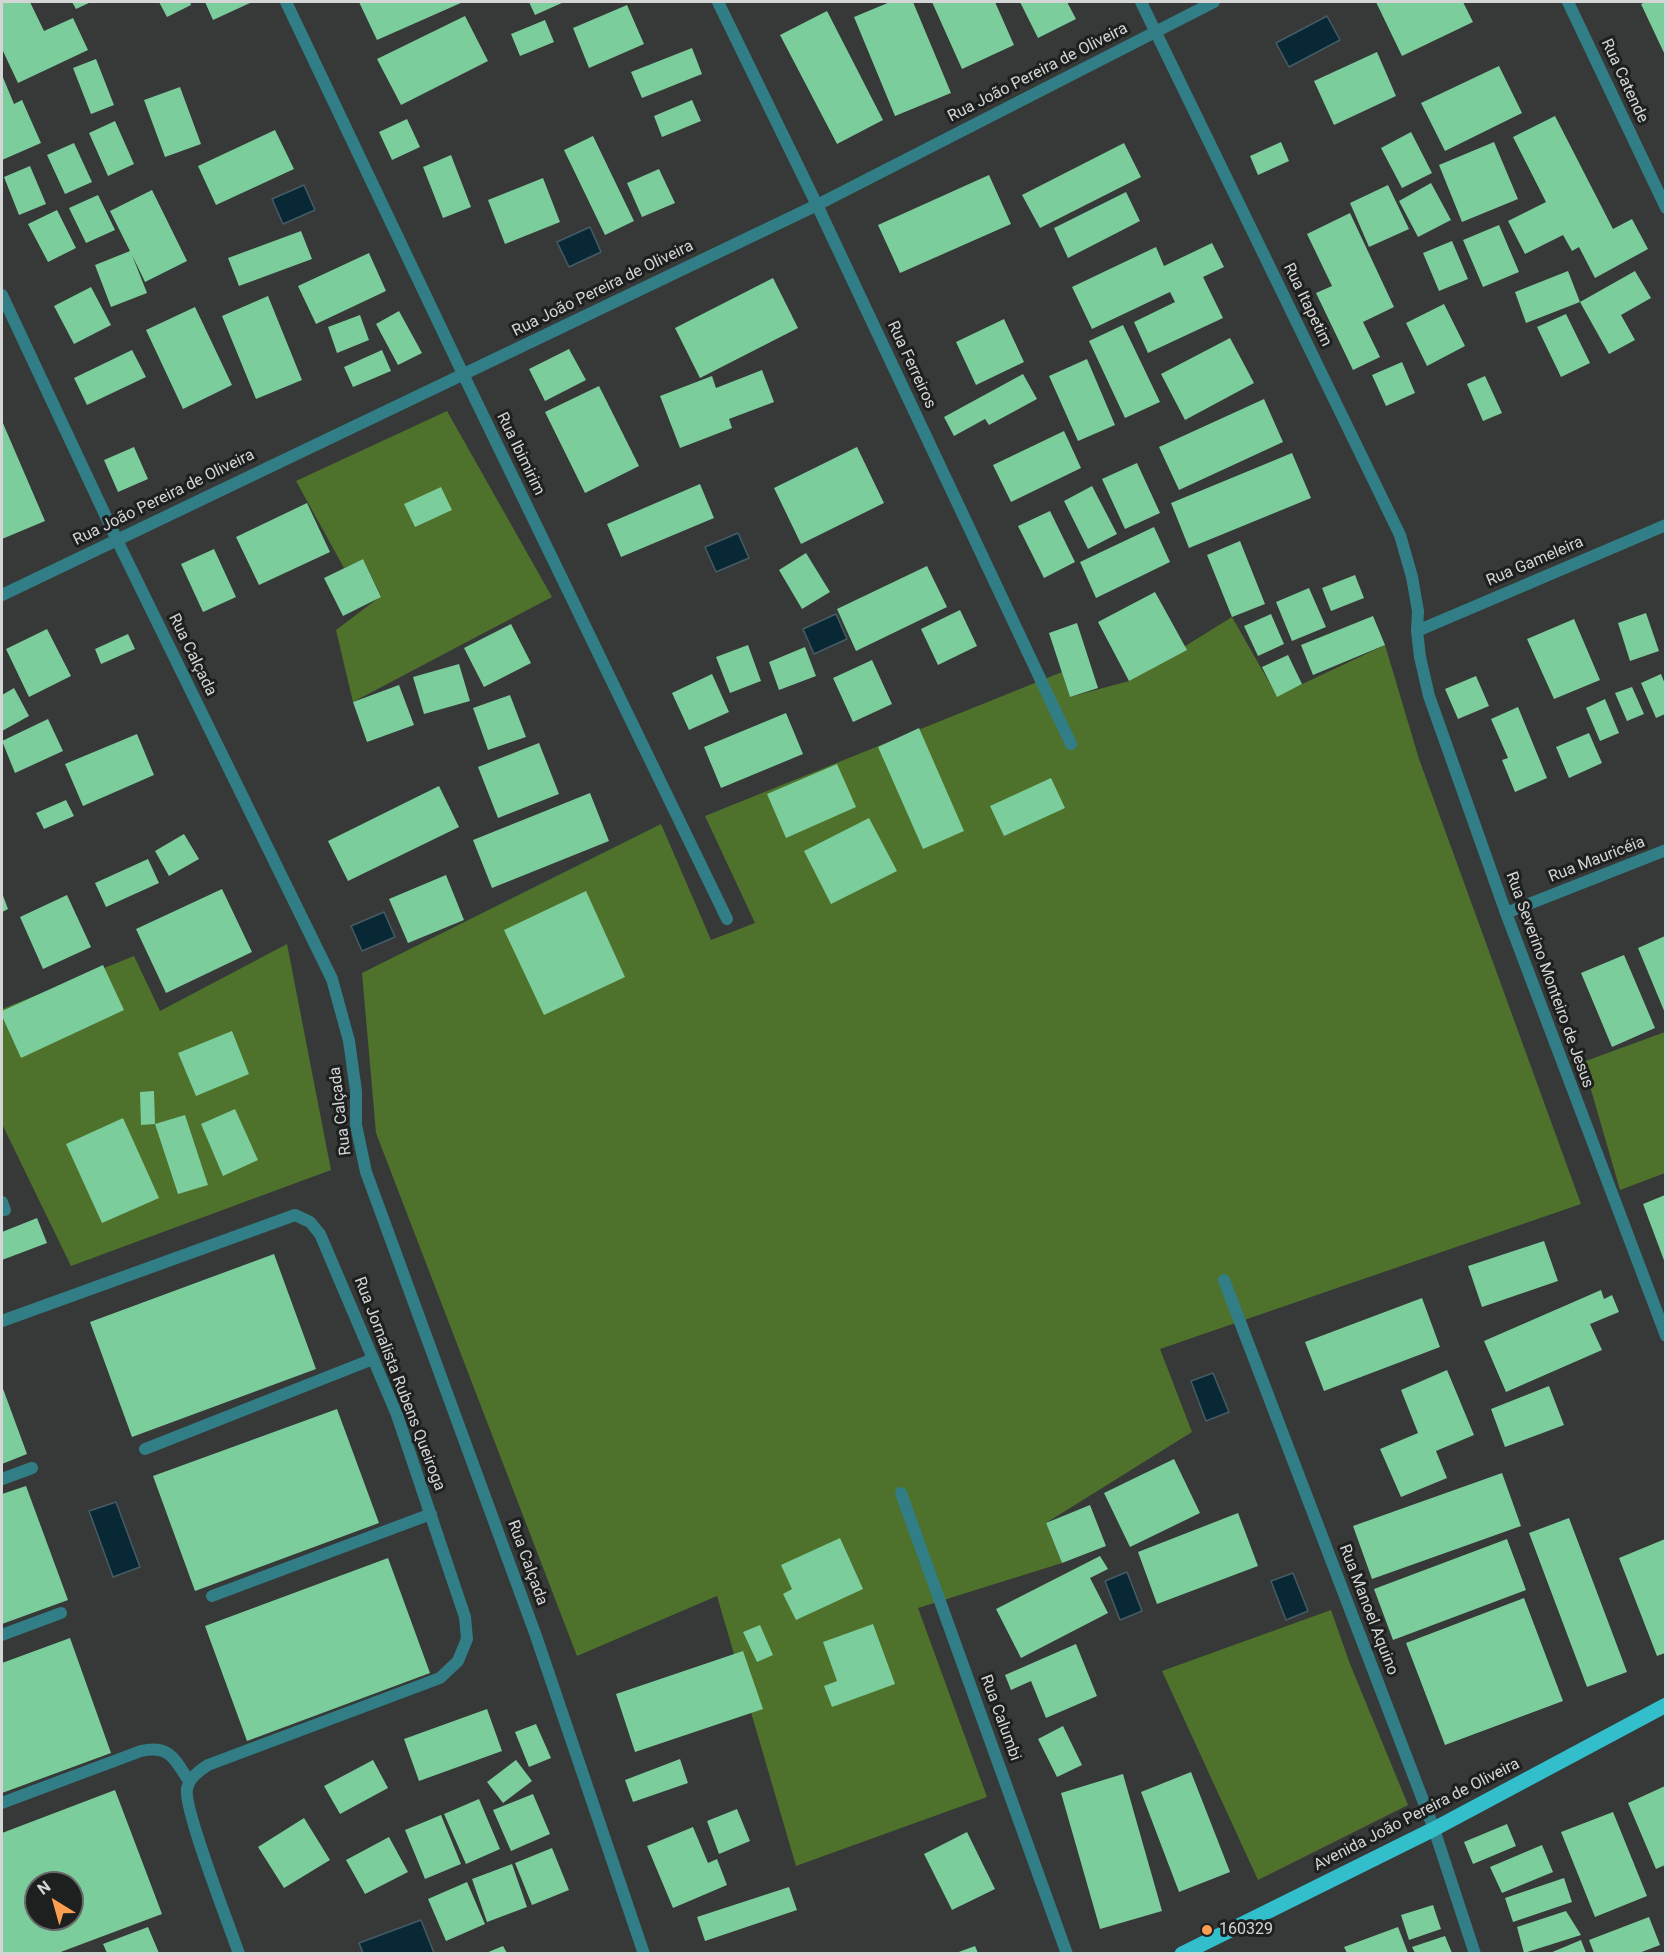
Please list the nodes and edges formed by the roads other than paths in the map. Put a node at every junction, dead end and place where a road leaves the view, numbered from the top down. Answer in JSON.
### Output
{"nodes":[{"id":1,"x":286,"y":2,"type":"edge"},
{"id":2,"x":718,"y":2,"type":"edge"},
{"id":3,"x":1141,"y":2,"type":"edge"},
{"id":4,"x":1214,"y":2,"type":"edge"},
{"id":5,"x":1568,"y":2,"type":"edge"},
{"id":6,"x":1155,"y":32,"type":"junction"},
{"id":7,"x":817,"y":205,"type":"junction"},
{"id":8,"x":1665,"y":208,"type":"edge"},
{"id":9,"x":2,"y":295,"type":"edge"},
{"id":10,"x":463,"y":374,"type":"junction"},
{"id":11,"x":1665,"y":525,"type":"edge"},
{"id":12,"x":116,"y":538,"type":"junction"},
{"id":13,"x":2,"y":595,"type":"edge"},
{"id":14,"x":1417,"y":631,"type":"junction"},
{"id":15,"x":1071,"y":744,"type":"dead end"},
{"id":16,"x":1665,"y":850,"type":"edge"},
{"id":17,"x":1506,"y":913,"type":"junction"},
{"id":18,"x":727,"y":919,"type":"dead end"},
{"id":19,"x":1224,"y":1280,"type":"dead end"},
{"id":20,"x":2,"y":1321,"type":"edge"},
{"id":21,"x":1665,"y":1336,"type":"edge"},
{"id":22,"x":373,"y":1359,"type":"junction"},
{"id":23,"x":145,"y":1449,"type":"dead end"},
{"id":24,"x":32,"y":1468,"type":"dead end"},
{"id":25,"x":2,"y":1479,"type":"edge"},
{"id":26,"x":901,"y":1493,"type":"dead end"},
{"id":27,"x":431,"y":1514,"type":"junction"},
{"id":28,"x":212,"y":1596,"type":"dead end"},
{"id":29,"x":61,"y":1613,"type":"dead end"},
{"id":30,"x":2,"y":1635,"type":"edge"},
{"id":31,"x":1665,"y":1705,"type":"edge"},
{"id":32,"x":189,"y":1781,"type":"junction"},
{"id":33,"x":2,"y":1803,"type":"edge"},
{"id":34,"x":1434,"y":1829,"type":"junction"},
{"id":35,"x":239,"y":1953,"type":"edge"},
{"id":36,"x":644,"y":1953,"type":"edge"},
{"id":37,"x":1067,"y":1953,"type":"edge"},
{"id":38,"x":1182,"y":1953,"type":"edge"},
{"id":39,"x":1475,"y":1953,"type":"edge"}],
"edges":[{"from":1,"to":10,"type":"street","name":"Rua Ibimirim"},
{"from":2,"to":7,"type":"street","name":"Rua Ferreiros"},
{"from":3,"to":6,"type":"street","name":"Rua Itapetim"},
{"from":4,"to":6,"type":"street","name":"Rua João Pereira de Oliveira"},
{"from":5,"to":8,"type":"street","name":"Rua Catende"},
{"from":6,"to":7,"type":"street","name":"Rua João Pereira de Oliveira"},
{"from":6,"to":14,"type":"street","name":"Rua Itapetim"},
{"from":7,"to":10,"type":"street","name":"Rua João Pereira de Oliveira"},
{"from":7,"to":15,"type":"street","name":"Rua Ferreiros"},
{"from":9,"to":12,"type":"street","name":"Rua Calçada"},
{"from":10,"to":12,"type":"street","name":"Rua João Pereira de Oliveira"},
{"from":10,"to":18,"type":"street","name":"Rua Ibimirim"},
{"from":11,"to":14,"type":"street","name":"Rua Gameleira"},
{"from":12,"to":13,"type":"street","name":"Rua João Pereira de Oliveira"},
{"from":12,"to":36,"type":"street","name":"Rua Calçada"},
{"from":14,"to":17,"type":"street","name":"Rua Severino Monteiro de Jesus"},
{"from":16,"to":17,"type":"street","name":"Rua Mauricéia"},
{"from":17,"to":21,"type":"street","name":"Rua Severino Monteiro de Jesus"},
{"from":19,"to":34,"type":"street","name":"Rua Manoel Aquino"},
{"from":20,"to":22,"type":"street","name":"Rua Jornalista Rubens Queiroga"},
{"from":22,"to":23,"type":"street"},
{"from":22,"to":27,"type":"street","name":"Rua Jornalista Rubens Queiroga"},
{"from":24,"to":25,"type":"street"},
{"from":26,"to":37,"type":"street","name":"Rua Calumbi"},
{"from":27,"to":28,"type":"street"},
{"from":27,"to":32,"type":"street","name":"Rua Jornalista Rubens Queiroga"},
{"from":29,"to":30,"type":"street"},
{"from":31,"to":34,"type":"main road","name":"Avenida João Pereira de Oliveira"},
{"from":32,"to":33,"type":"street"},
{"from":32,"to":35,"type":"street"},
{"from":34,"to":38,"type":"main road","name":"Avenida João Pereira de Oliveira"},
{"from":34,"to":39,"type":"street","name":"Rua Manoel Aquino"}]}
